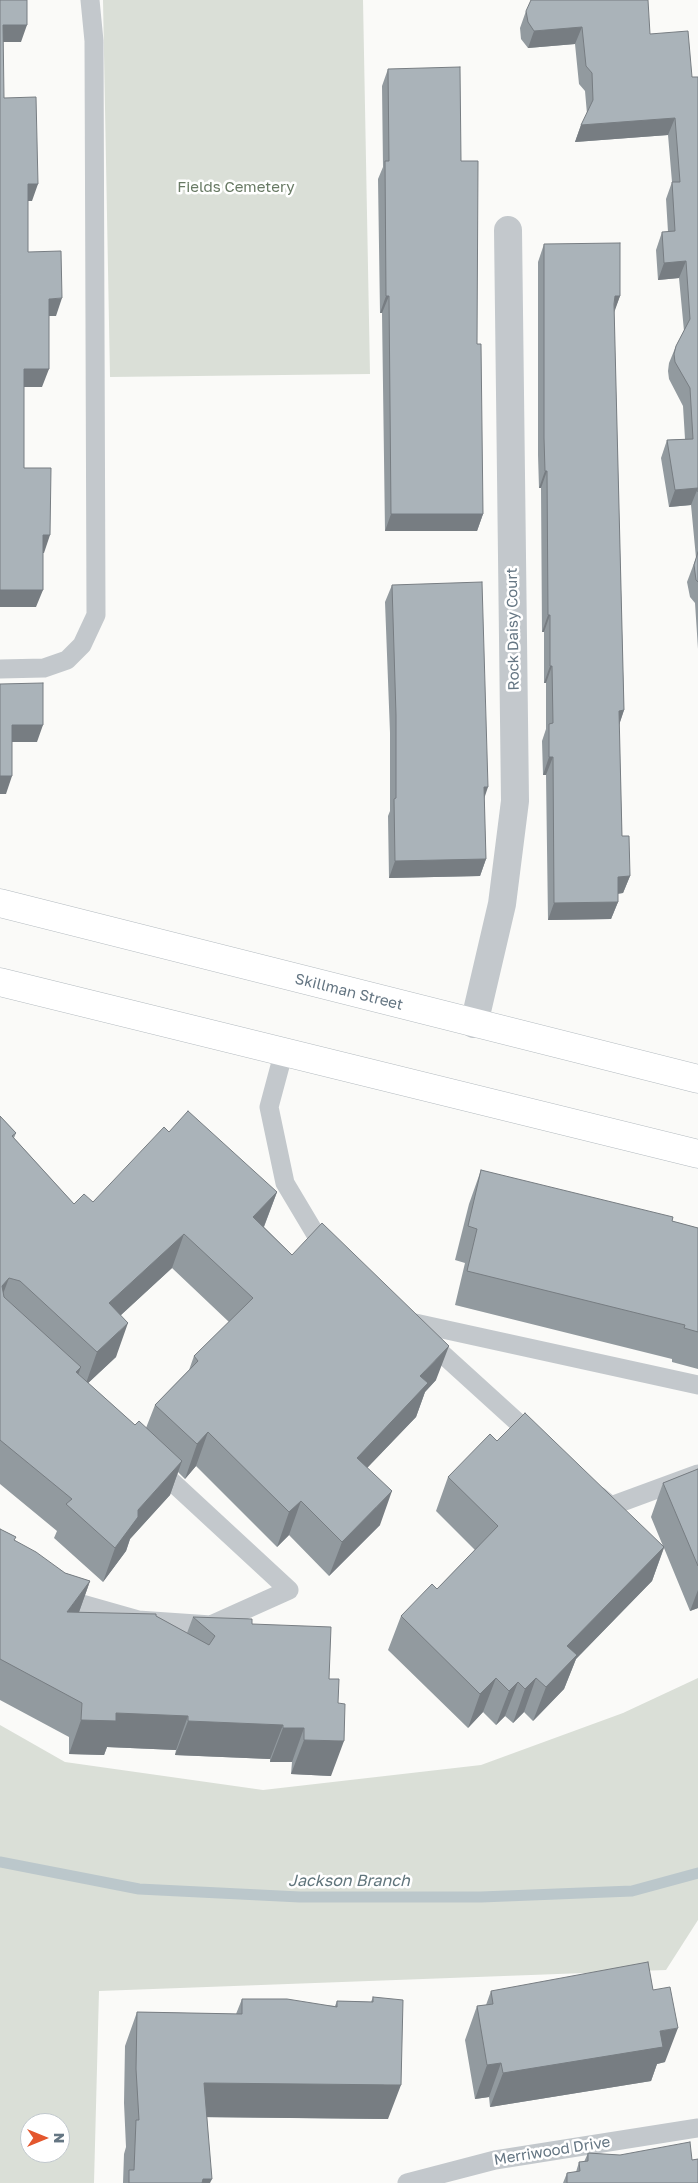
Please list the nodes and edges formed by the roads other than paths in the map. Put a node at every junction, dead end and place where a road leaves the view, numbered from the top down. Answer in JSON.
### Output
{"nodes":[{"id":1,"x":90,"y":0,"type":"edge"},
{"id":2,"x":508,"y":230,"type":"dead end"},
{"id":3,"x":0,"y":669,"type":"edge"},
{"id":4,"x":0,"y":903,"type":"edge"},
{"id":5,"x":0,"y":982,"type":"edge"},
{"id":6,"x":474,"y":1024,"type":"junction"},
{"id":7,"x":284,"y":1051,"type":"junction"},
{"id":8,"x":698,"y":1079,"type":"edge"},
{"id":9,"x":698,"y":1154,"type":"edge"},
{"id":10,"x":343,"y":1264,"type":"edge"},
{"id":11,"x":392,"y":1308,"type":"edge"},
{"id":12,"x":406,"y":1321,"type":"junction"},
{"id":13,"x":698,"y":1385,"type":"edge"},
{"id":14,"x":552,"y":1453,"type":"edge"},
{"id":15,"x":145,"y":1456,"type":"edge"},
{"id":16,"x":698,"y":1474,"type":"edge"},
{"id":17,"x":589,"y":1486,"type":"edge"},
{"id":18,"x":44,"y":1587,"type":"edge"},
{"id":19,"x":698,"y":2128,"type":"edge"},
{"id":20,"x":407,"y":2183,"type":"edge"}],
"edges":[{"from":1,"to":3,"type":"lane"},
{"from":2,"to":6,"type":"street","name":"Rock Daisy Court"},
{"from":4,"to":6,"type":"main road","name":"Skillman Street"},
{"from":5,"to":7,"type":"main road"},
{"from":6,"to":8,"type":"main road","name":"Skillman Street"},
{"from":7,"to":9,"type":"main road"},
{"from":7,"to":10,"type":"lane"},
{"from":11,"to":12,"type":"lane"},
{"from":12,"to":13,"type":"lane"},
{"from":12,"to":14,"type":"lane"},
{"from":15,"to":18,"type":"lane"},
{"from":16,"to":17,"type":"lane"},
{"from":19,"to":20,"type":"lane","name":"Merriwood Drive"}]}
